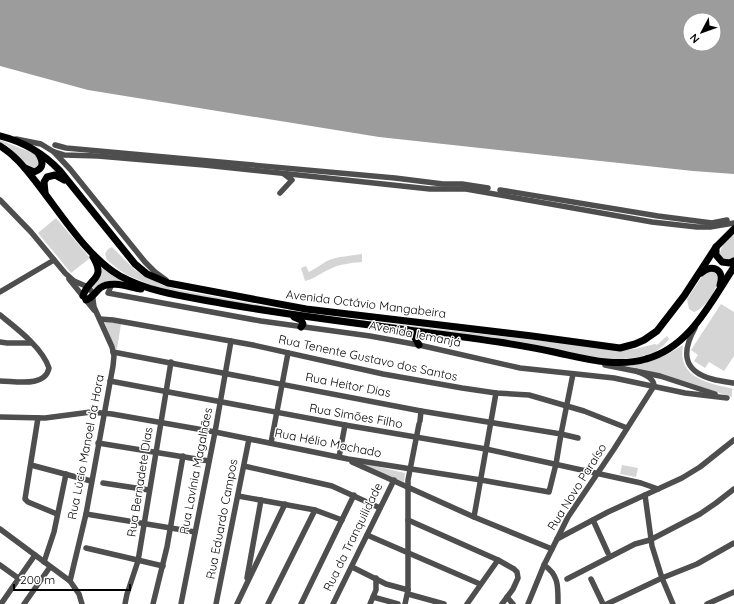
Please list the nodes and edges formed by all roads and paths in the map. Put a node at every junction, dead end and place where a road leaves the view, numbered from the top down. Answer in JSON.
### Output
{"nodes":[{"id":1,"x":1,"y":136,"type":"edge"},
{"id":2,"x":55,"y":145,"type":"dead end"},
{"id":3,"x":0,"y":146,"type":"edge"},
{"id":4,"x":36,"y":150,"type":"junction"},
{"id":5,"x":54,"y":152,"type":"junction"},
{"id":6,"x":25,"y":168,"type":"junction"},
{"id":7,"x":285,"y":168,"type":"junction"},
{"id":8,"x":284,"y":174,"type":"junction"},
{"id":9,"x":72,"y":186,"type":"junction"},
{"id":10,"x":45,"y":194,"type":"junction"},
{"id":11,"x":280,"y":194,"type":"dead end"},
{"id":12,"x":0,"y":200,"type":"edge"},
{"id":13,"x":727,"y":220,"type":"dead end"},
{"id":14,"x":734,"y":223,"type":"edge"},
{"id":15,"x":734,"y":230,"type":"edge"},
{"id":16,"x":82,"y":242,"type":"junction"},
{"id":17,"x":716,"y":246,"type":"junction"},
{"id":18,"x":54,"y":260,"type":"junction"},
{"id":19,"x":734,"y":261,"type":"edge"},
{"id":20,"x":734,"y":267,"type":"edge"},
{"id":21,"x":65,"y":273,"type":"junction"},
{"id":22,"x":697,"y":276,"type":"junction"},
{"id":23,"x":112,"y":284,"type":"junction"},
{"id":24,"x":181,"y":286,"type":"junction"},
{"id":25,"x":88,"y":288,"type":"junction"},
{"id":26,"x":719,"y":289,"type":"junction"},
{"id":27,"x":0,"y":292,"type":"edge"},
{"id":28,"x":161,"y":292,"type":"junction"},
{"id":29,"x":93,"y":295,"type":"junction"},
{"id":30,"x":84,"y":298,"type":"junction"},
{"id":31,"x":283,"y":313,"type":"junction"},
{"id":32,"x":0,"y":314,"type":"edge"},
{"id":33,"x":99,"y":317,"type":"junction"},
{"id":34,"x":700,"y":319,"type":"junction"},
{"id":35,"x":301,"y":327,"type":"junction"},
{"id":36,"x":408,"y":330,"type":"junction"},
{"id":37,"x":231,"y":341,"type":"junction"},
{"id":38,"x":0,"y":342,"type":"edge"},
{"id":39,"x":31,"y":343,"type":"junction"},
{"id":40,"x":419,"y":345,"type":"junction"},
{"id":41,"x":114,"y":352,"type":"junction"},
{"id":42,"x":288,"y":353,"type":"junction"},
{"id":43,"x":596,"y":361,"type":"junction"},
{"id":44,"x":171,"y":362,"type":"junction"},
{"id":45,"x":636,"y":371,"type":"junction"},
{"id":46,"x":226,"y":373,"type":"junction"},
{"id":47,"x":573,"y":374,"type":"junction"},
{"id":48,"x":0,"y":381,"type":"edge"},
{"id":49,"x":110,"y":382,"type":"junction"},
{"id":50,"x":282,"y":383,"type":"junction"},
{"id":51,"x":734,"y":383,"type":"edge"},
{"id":52,"x":654,"y":386,"type":"junction"},
{"id":53,"x":166,"y":392,"type":"junction"},
{"id":54,"x":496,"y":393,"type":"junction"},
{"id":55,"x":727,"y":398,"type":"junction"},
{"id":56,"x":734,"y":400,"type":"edge"},
{"id":57,"x":221,"y":402,"type":"junction"},
{"id":58,"x":567,"y":406,"type":"junction"},
{"id":59,"x":421,"y":411,"type":"junction"},
{"id":60,"x":104,"y":412,"type":"junction"},
{"id":61,"x":277,"y":412,"type":"junction"},
{"id":62,"x":0,"y":416,"type":"edge"},
{"id":63,"x":38,"y":418,"type":"junction"},
{"id":64,"x":161,"y":421,"type":"junction"},
{"id":65,"x":490,"y":422,"type":"junction"},
{"id":66,"x":345,"y":425,"type":"junction"},
{"id":67,"x":627,"y":428,"type":"junction"},
{"id":68,"x":215,"y":432,"type":"junction"},
{"id":69,"x":561,"y":434,"type":"junction"},
{"id":70,"x":248,"y":438,"type":"junction"},
{"id":71,"x":417,"y":438,"type":"junction"},
{"id":72,"x":578,"y":438,"type":"dead end"},
{"id":73,"x":734,"y":440,"type":"edge"},
{"id":74,"x":98,"y":443,"type":"junction"},
{"id":75,"x":271,"y":443,"type":"junction"},
{"id":76,"x":486,"y":449,"type":"junction"},
{"id":77,"x":156,"y":452,"type":"junction"},
{"id":78,"x":183,"y":456,"type":"junction"},
{"id":79,"x":339,"y":457,"type":"junction"},
{"id":80,"x":348,"y":459,"type":"junction"},
{"id":81,"x":209,"y":461,"type":"junction"},
{"id":82,"x":556,"y":464,"type":"junction"},
{"id":83,"x":31,"y":465,"type":"junction"},
{"id":84,"x":244,"y":466,"type":"junction"},
{"id":85,"x":410,"y":469,"type":"junction"},
{"id":86,"x":66,"y":474,"type":"junction"},
{"id":87,"x":597,"y":474,"type":"junction"},
{"id":88,"x":394,"y":480,"type":"junction"},
{"id":89,"x":481,"y":480,"type":"junction"},
{"id":90,"x":91,"y":481,"type":"junction"},
{"id":91,"x":103,"y":483,"type":"dead end"},
{"id":92,"x":407,"y":486,"type":"junction"},
{"id":93,"x":658,"y":489,"type":"junction"},
{"id":94,"x":734,"y":489,"type":"edge"},
{"id":95,"x":149,"y":490,"type":"junction"},
{"id":96,"x":354,"y":495,"type":"junction"},
{"id":97,"x":645,"y":495,"type":"junction"},
{"id":98,"x":238,"y":496,"type":"junction"},
{"id":99,"x":261,"y":500,"type":"junction"},
{"id":100,"x":285,"y":504,"type":"junction"},
{"id":101,"x":380,"y":508,"type":"junction"},
{"id":102,"x":315,"y":510,"type":"junction"},
{"id":103,"x":57,"y":514,"type":"junction"},
{"id":104,"x":86,"y":514,"type":"junction"},
{"id":105,"x":474,"y":517,"type":"junction"},
{"id":106,"x":342,"y":520,"type":"junction"},
{"id":107,"x":408,"y":520,"type":"junction"},
{"id":108,"x":593,"y":520,"type":"junction"},
{"id":109,"x":144,"y":524,"type":"junction"},
{"id":110,"x":0,"y":529,"type":"edge"},
{"id":111,"x":171,"y":529,"type":"junction"},
{"id":112,"x":195,"y":532,"type":"junction"},
{"id":113,"x":367,"y":535,"type":"junction"},
{"id":114,"x":557,"y":539,"type":"junction"},
{"id":115,"x":650,"y":540,"type":"junction"},
{"id":116,"x":734,"y":543,"type":"edge"},
{"id":117,"x":86,"y":548,"type":"dead end"},
{"id":118,"x":552,"y":549,"type":"junction"},
{"id":119,"x":409,"y":552,"type":"junction"},
{"id":120,"x":608,"y":552,"type":"dead end"},
{"id":121,"x":35,"y":555,"type":"junction"},
{"id":122,"x":498,"y":560,"type":"junction"},
{"id":123,"x":138,"y":561,"type":"junction"},
{"id":124,"x":44,"y":562,"type":"junction"},
{"id":125,"x":0,"y":565,"type":"edge"},
{"id":126,"x":544,"y":565,"type":"junction"},
{"id":127,"x":163,"y":566,"type":"junction"},
{"id":128,"x":50,"y":567,"type":"junction"},
{"id":129,"x":352,"y":567,"type":"junction"},
{"id":130,"x":18,"y":578,"type":"junction"},
{"id":131,"x":376,"y":578,"type":"junction"},
{"id":132,"x":567,"y":578,"type":"dead end"},
{"id":133,"x":662,"y":578,"type":"junction"},
{"id":134,"x":591,"y":579,"type":"dead end"},
{"id":135,"x":70,"y":581,"type":"junction"},
{"id":136,"x":247,"y":584,"type":"junction"},
{"id":137,"x":480,"y":584,"type":"junction"},
{"id":138,"x":408,"y":592,"type":"junction"},
{"id":139,"x":734,"y":592,"type":"edge"},
{"id":140,"x":373,"y":597,"type":"junction"},
{"id":141,"x":507,"y":597,"type":"junction"},
{"id":142,"x":433,"y":602,"type":"edge"},
{"id":143,"x":1,"y":604,"type":"edge"},
{"id":144,"x":24,"y":604,"type":"edge"},
{"id":145,"x":82,"y":604,"type":"edge"},
{"id":146,"x":125,"y":604,"type":"edge"},
{"id":147,"x":153,"y":604,"type":"edge"},
{"id":148,"x":181,"y":604,"type":"edge"},
{"id":149,"x":216,"y":604,"type":"edge"},
{"id":150,"x":237,"y":604,"type":"edge"},
{"id":151,"x":268,"y":604,"type":"edge"},
{"id":152,"x":301,"y":604,"type":"edge"},
{"id":153,"x":333,"y":604,"type":"edge"},
{"id":154,"x":370,"y":604,"type":"edge"},
{"id":155,"x":398,"y":604,"type":"edge"},
{"id":156,"x":405,"y":604,"type":"edge"},
{"id":157,"x":444,"y":604,"type":"edge"},
{"id":158,"x":467,"y":604,"type":"edge"},
{"id":159,"x":502,"y":604,"type":"edge"},
{"id":160,"x":513,"y":604,"type":"edge"},
{"id":161,"x":528,"y":604,"type":"edge"},
{"id":162,"x":558,"y":604,"type":"edge"},
{"id":163,"x":603,"y":604,"type":"edge"},
{"id":164,"x":607,"y":604,"type":"edge"},
{"id":165,"x":673,"y":604,"type":"edge"},
{"id":166,"x":707,"y":604,"type":"edge"}],
"edges":[{"from":1,"to":4,"type":"main road","name":"Avenida Octávio Mangabeira"},
{"from":1,"to":5,"type":"street"},
{"from":2,"to":7,"type":"street"},
{"from":3,"to":6,"type":"main road","name":"Avenida Octávio Mangabeira"},
{"from":4,"to":6,"type":"main road"},
{"from":4,"to":9,"type":"main road","name":"Avenida Octávio Mangabeira"},
{"from":5,"to":8,"type":"street"},
{"from":5,"to":24,"type":"street"},
{"from":6,"to":10,"type":"main road","name":"Avenida Octávio Mangabeira"},
{"from":7,"to":8,"type":"street"},
{"from":7,"to":13,"type":"street"},
{"from":8,"to":11,"type":"street"},
{"from":8,"to":14,"type":"street"},
{"from":9,"to":10,"type":"main road"},
{"from":9,"to":24,"type":"main road","name":"Avenida Octávio Mangabeira"},
{"from":10,"to":16,"type":"main road","name":"Avenida Octávio Mangabeira"},
{"from":12,"to":18,"type":"street"},
{"from":15,"to":17,"type":"main road","name":"Avenida Octávio Mangabeira"},
{"from":16,"to":25,"type":"main road"},
{"from":16,"to":28,"type":"main road","name":"Avenida Octávio Mangabeira"},
{"from":17,"to":19,"type":"main road"},
{"from":17,"to":22,"type":"main road","name":"Avenida Octávio Mangabeira"},
{"from":18,"to":21,"type":"street"},
{"from":18,"to":27,"type":"street"},
{"from":20,"to":26,"type":"main road","name":"Avenida Octávio Mangabeira"},
{"from":21,"to":25,"type":"street"},
{"from":21,"to":30,"type":"street"},
{"from":22,"to":24,"type":"main road","name":"Avenida Octávio Mangabeira"},
{"from":22,"to":26,"type":"main road"},
{"from":23,"to":28,"type":"main road"},
{"from":23,"to":29,"type":"main road"},
{"from":23,"to":35,"type":"street","name":"Avenida Iemanjá"},
{"from":25,"to":29,"type":"street"},
{"from":25,"to":30,"type":"main road"},
{"from":26,"to":34,"type":"main road","name":"Avenida Octávio Mangabeira"},
{"from":28,"to":31,"type":"main road","name":"Avenida Octávio Mangabeira"},
{"from":29,"to":30,"type":"main road"},
{"from":29,"to":33,"type":"street"},
{"from":30,"to":33,"type":"street"},
{"from":31,"to":35,"type":"main road"},
{"from":31,"to":36,"type":"main road","name":"Avenida Octávio Mangabeira"},
{"from":32,"to":39,"type":"street"},
{"from":33,"to":37,"type":"street","name":"Rua Tenente Gustavo dos Santos"},
{"from":33,"to":41,"type":"street","name":"Rua Lúcio Manoel da Hora"},
{"from":34,"to":43,"type":"main road","name":"Avenida Octávio Mangabeira"},
{"from":34,"to":51,"type":"street"},
{"from":35,"to":40,"type":"street","name":"Avenida Iemanjá"},
{"from":36,"to":40,"type":"main road"},
{"from":36,"to":43,"type":"main road","name":"Avenida Octávio Mangabeira"},
{"from":37,"to":42,"type":"street","name":"Rua Tenente Gustavo dos Santos"},
{"from":37,"to":46,"type":"street","name":"Rua Lavínia Magalhães"},
{"from":38,"to":39,"type":"street"},
{"from":39,"to":48,"type":"street"},
{"from":40,"to":47,"type":"street","name":"Avenida Iemanjá"},
{"from":41,"to":44,"type":"street","name":"Rua Heitor Dias"},
{"from":41,"to":49,"type":"street","name":"Rua Lúcio Manoel da Hora"},
{"from":42,"to":50,"type":"street"},
{"from":42,"to":54,"type":"street","name":"Rua Tenente Gustavo dos Santos"},
{"from":43,"to":45,"type":"street"},
{"from":44,"to":46,"type":"street","name":"Rua Heitor Dias"},
{"from":44,"to":53,"type":"street","name":"Rua Bernadete Dias"},
{"from":45,"to":52,"type":"street"},
{"from":45,"to":55,"type":"street"},
{"from":46,"to":50,"type":"street","name":"Rua Heitor Dias"},
{"from":46,"to":57,"type":"street","name":"Rua Lavínia Magalhães"},
{"from":47,"to":52,"type":"street","name":"Avenida Iemanjá"},
{"from":47,"to":58,"type":"street"},
{"from":49,"to":53,"type":"street","name":"Rua Simões Filho"},
{"from":49,"to":60,"type":"street","name":"Rua Lúcio Manoel da Hora"},
{"from":50,"to":59,"type":"street","name":"Rua Heitor Dias"},
{"from":50,"to":61,"type":"street"},
{"from":52,"to":55,"type":"street","name":"Avenida Iemanjá"},
{"from":52,"to":67,"type":"street","name":"Rua Novo Paraíso"},
{"from":53,"to":57,"type":"street","name":"Rua Simões Filho"},
{"from":53,"to":64,"type":"street","name":"Rua Bernadete Dias"},
{"from":54,"to":58,"type":"street","name":"Rua Tenente Gustavo dos Santos"},
{"from":54,"to":65,"type":"street"},
{"from":55,"to":56,"type":"street"},
{"from":57,"to":61,"type":"street","name":"Rua Simões Filho"},
{"from":57,"to":68,"type":"street","name":"Rua Lavínia Magalhães"},
{"from":58,"to":67,"type":"street","name":"Rua Tenente Gustavo dos Santos"},
{"from":58,"to":69,"type":"street"},
{"from":59,"to":65,"type":"street","name":"Rua Heitor Dias"},
{"from":59,"to":71,"type":"street"},
{"from":60,"to":63,"type":"street","name":"Rua Hélio Machado"},
{"from":60,"to":64,"type":"street","name":"Rua Hélio Machado"},
{"from":60,"to":74,"type":"street","name":"Rua Lúcio Manoel da Hora"},
{"from":61,"to":66,"type":"street","name":"Rua Simões Filho"},
{"from":61,"to":75,"type":"street"},
{"from":62,"to":63,"type":"street","name":"Rua Hélio Machado"},
{"from":63,"to":83,"type":"street"},
{"from":64,"to":68,"type":"street","name":"Rua Hélio Machado"},
{"from":64,"to":77,"type":"street","name":"Rua Bernadete Dias"},
{"from":65,"to":69,"type":"street","name":"Rua Heitor Dias"},
{"from":65,"to":76,"type":"street"},
{"from":66,"to":71,"type":"street","name":"Rua Simões Filho"},
{"from":66,"to":79,"type":"street"},
{"from":67,"to":87,"type":"street","name":"Rua Novo Paraíso"},
{"from":68,"to":70,"type":"street","name":"Rua Hélio Machado"},
{"from":68,"to":81,"type":"street","name":"Rua Lavínia Magalhães"},
{"from":69,"to":72,"type":"street","name":"Rua Heitor Dias"},
{"from":69,"to":82,"type":"street"},
{"from":70,"to":75,"type":"street","name":"Rua Hélio Machado"},
{"from":70,"to":84,"type":"street","name":"Rua Eduardo Campos"},
{"from":71,"to":76,"type":"street","name":"Rua Simões Filho"},
{"from":71,"to":85,"type":"street"},
{"from":73,"to":93,"type":"street"},
{"from":74,"to":77,"type":"street"},
{"from":74,"to":90,"type":"street","name":"Rua Lúcio Manoel da Hora"},
{"from":75,"to":79,"type":"street","name":"Rua Hélio Machado"},
{"from":76,"to":82,"type":"street","name":"Rua Simões Filho"},
{"from":76,"to":89,"type":"street"},
{"from":77,"to":78,"type":"street"},
{"from":77,"to":95,"type":"street","name":"Rua Bernadete Dias"},
{"from":78,"to":81,"type":"street"},
{"from":78,"to":111,"type":"street"},
{"from":79,"to":80,"type":"street","name":"Rua Hélio Machado"},
{"from":80,"to":85,"type":"street","name":"Rua Hélio Machado"},
{"from":80,"to":88,"type":"street"},
{"from":81,"to":112,"type":"street","name":"Rua Lavínia Magalhães"},
{"from":82,"to":87,"type":"street","name":"Rua Simões Filho"},
{"from":82,"to":89,"type":"street","name":"Rua Hélio Machado"},
{"from":83,"to":86,"type":"street"},
{"from":83,"to":103,"type":"street"},
{"from":84,"to":96,"type":"street"},
{"from":84,"to":98,"type":"street","name":"Rua Eduardo Campos"},
{"from":85,"to":89,"type":"street","name":"Rua Hélio Machado"},
{"from":85,"to":92,"type":"street"},
{"from":86,"to":90,"type":"street"},
{"from":86,"to":103,"type":"street"},
{"from":87,"to":93,"type":"street","name":"Rua Simões Filho"},
{"from":87,"to":114,"type":"street","name":"Rua Novo Paraíso"},
{"from":88,"to":92,"type":"street"},
{"from":88,"to":101,"type":"street","name":"Rua da Tranquilidade"},
{"from":89,"to":105,"type":"street"},
{"from":90,"to":104,"type":"street","name":"Rua Lúcio Manoel da Hora"},
{"from":91,"to":95,"type":"street"},
{"from":92,"to":105,"type":"street"},
{"from":92,"to":107,"type":"street"},
{"from":93,"to":97,"type":"street"},
{"from":94,"to":115,"type":"street"},
{"from":95,"to":109,"type":"street","name":"Rua Bernadete Dias"},
{"from":96,"to":101,"type":"street"},
{"from":96,"to":106,"type":"street"},
{"from":97,"to":108,"type":"street"},
{"from":97,"to":115,"type":"street"},
{"from":98,"to":99,"type":"street"},
{"from":98,"to":149,"type":"street","name":"Rua Eduardo Campos"},
{"from":99,"to":100,"type":"street"},
{"from":99,"to":136,"type":"street"},
{"from":100,"to":102,"type":"street"},
{"from":100,"to":136,"type":"street"},
{"from":101,"to":113,"type":"street","name":"Rua da Tranquilidade"},
{"from":102,"to":106,"type":"street"},
{"from":102,"to":151,"type":"street"},
{"from":103,"to":124,"type":"street"},
{"from":104,"to":109,"type":"street"},
{"from":104,"to":135,"type":"street","name":"Rua Lúcio Manoel da Hora"},
{"from":105,"to":118,"type":"street"},
{"from":106,"to":152,"type":"street"},
{"from":107,"to":119,"type":"street"},
{"from":107,"to":122,"type":"street"},
{"from":108,"to":114,"type":"street"},
{"from":108,"to":120,"type":"street"},
{"from":109,"to":111,"type":"street"},
{"from":109,"to":123,"type":"street","name":"Rua Bernadete Dias"},
{"from":110,"to":121,"type":"street"},
{"from":111,"to":112,"type":"street"},
{"from":111,"to":127,"type":"street"},
{"from":112,"to":148,"type":"street","name":"Rua Lavínia Magalhães"},
{"from":113,"to":119,"type":"street"},
{"from":113,"to":129,"type":"street","name":"Rua da Tranquilidade"},
{"from":114,"to":118,"type":"street","name":"Rua Novo Paraíso"},
{"from":115,"to":132,"type":"street"},
{"from":115,"to":133,"type":"street"},
{"from":116,"to":133,"type":"street"},
{"from":117,"to":123,"type":"street"},
{"from":118,"to":126,"type":"street","name":"Rua Novo Paraíso"},
{"from":119,"to":137,"type":"street"},
{"from":119,"to":138,"type":"street"},
{"from":121,"to":124,"type":"street"},
{"from":121,"to":130,"type":"street"},
{"from":122,"to":137,"type":"street"},
{"from":122,"to":141,"type":"street"},
{"from":123,"to":127,"type":"street"},
{"from":123,"to":146,"type":"street","name":"Rua Bernadete Dias"},
{"from":124,"to":128,"type":"street"},
{"from":125,"to":130,"type":"street"},
{"from":126,"to":161,"type":"street","name":"Rua Novo Paraíso"},
{"from":126,"to":162,"type":"street"},
{"from":127,"to":147,"type":"street"},
{"from":128,"to":135,"type":"street"},
{"from":128,"to":144,"type":"street"},
{"from":129,"to":131,"type":"street"},
{"from":129,"to":153,"type":"street","name":"Rua da Tranquilidade"},
{"from":130,"to":143,"type":"street"},
{"from":131,"to":138,"type":"street"},
{"from":131,"to":140,"type":"street"},
{"from":133,"to":164,"type":"street"},
{"from":133,"to":165,"type":"street"},
{"from":134,"to":163,"type":"street"},
{"from":135,"to":145,"type":"street"},
{"from":136,"to":150,"type":"street"},
{"from":137,"to":158,"type":"street"},
{"from":138,"to":142,"type":"street"},
{"from":138,"to":156,"type":"street"},
{"from":139,"to":166,"type":"street"},
{"from":140,"to":154,"type":"street"},
{"from":140,"to":155,"type":"street"},
{"from":141,"to":159,"type":"street"},
{"from":141,"to":160,"type":"street"},
{"from":142,"to":157,"type":"street"}]}
